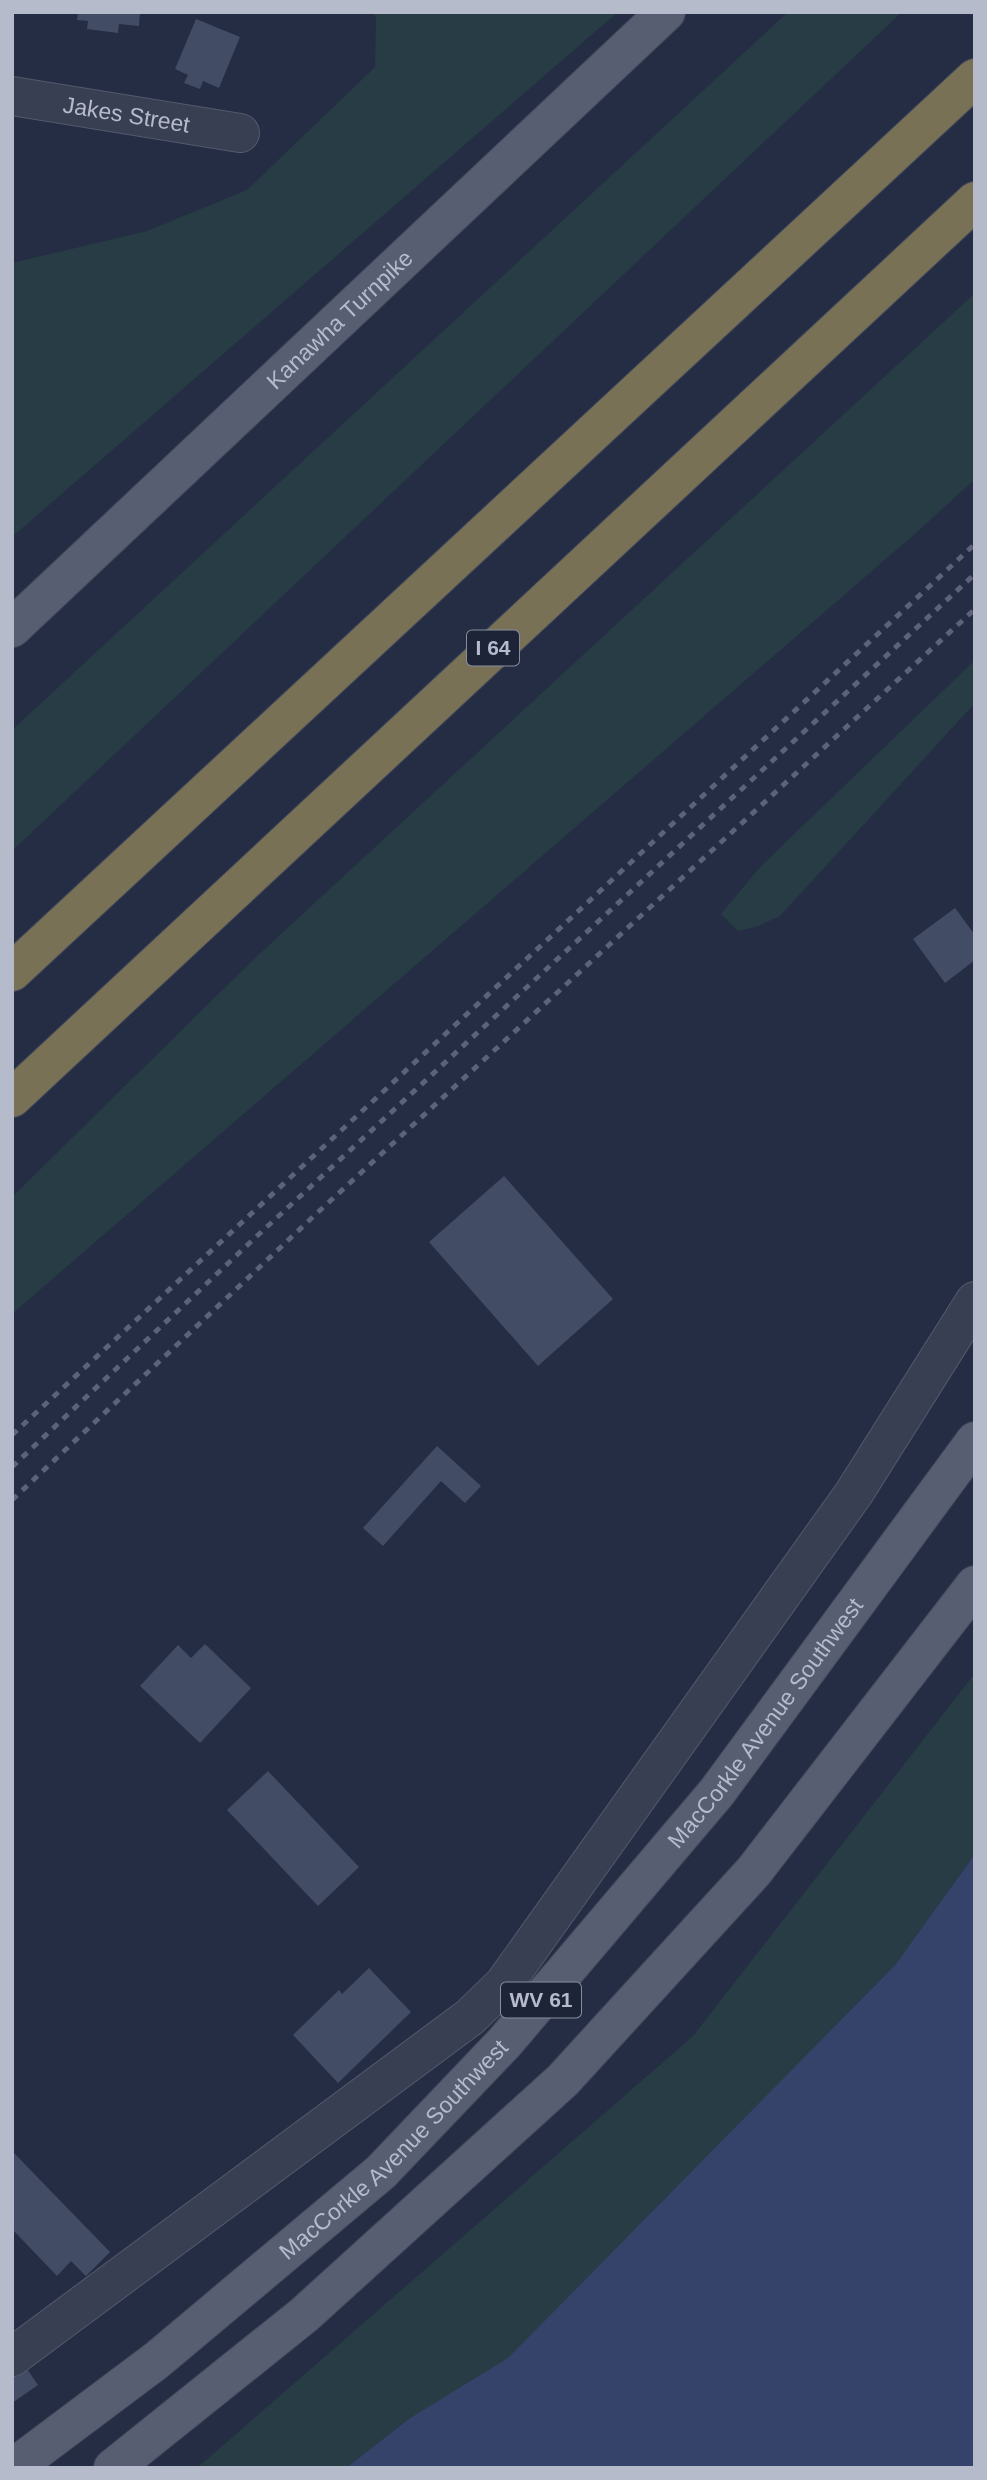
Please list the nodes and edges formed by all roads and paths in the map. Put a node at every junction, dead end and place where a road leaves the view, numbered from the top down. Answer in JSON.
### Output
{"nodes":[{"id":1,"x":666,"y":12,"type":"edge"},
{"id":2,"x":975,"y":78,"type":"edge"},
{"id":3,"x":12,"y":96,"type":"edge"},
{"id":4,"x":240,"y":133,"type":"dead end"},
{"id":5,"x":975,"y":201,"type":"edge"},
{"id":6,"x":12,"y":628,"type":"edge"},
{"id":7,"x":12,"y":972,"type":"edge"},
{"id":8,"x":12,"y":1098,"type":"edge"},
{"id":9,"x":975,"y":1301,"type":"edge"},
{"id":10,"x":975,"y":1441,"type":"edge"},
{"id":11,"x":975,"y":1585,"type":"edge"},
{"id":12,"x":12,"y":2357,"type":"edge"},
{"id":13,"x":13,"y":2468,"type":"edge"},
{"id":14,"x":113,"y":2468,"type":"edge"}],
"edges":[{"from":1,"to":6,"type":"main road","name":"Kanawha Turnpike"},
{"from":2,"to":7,"type":"highway"},
{"from":3,"to":4,"type":"street","name":"Jakes Street"},
{"from":5,"to":8,"type":"highway","number":"I 64"},
{"from":9,"to":12,"type":"street"},
{"from":10,"to":13,"type":"main road","name":"MacCorkle Avenue Southwest","number":"WV 61"},
{"from":11,"to":14,"type":"main road","number":"WV 61"}]}
